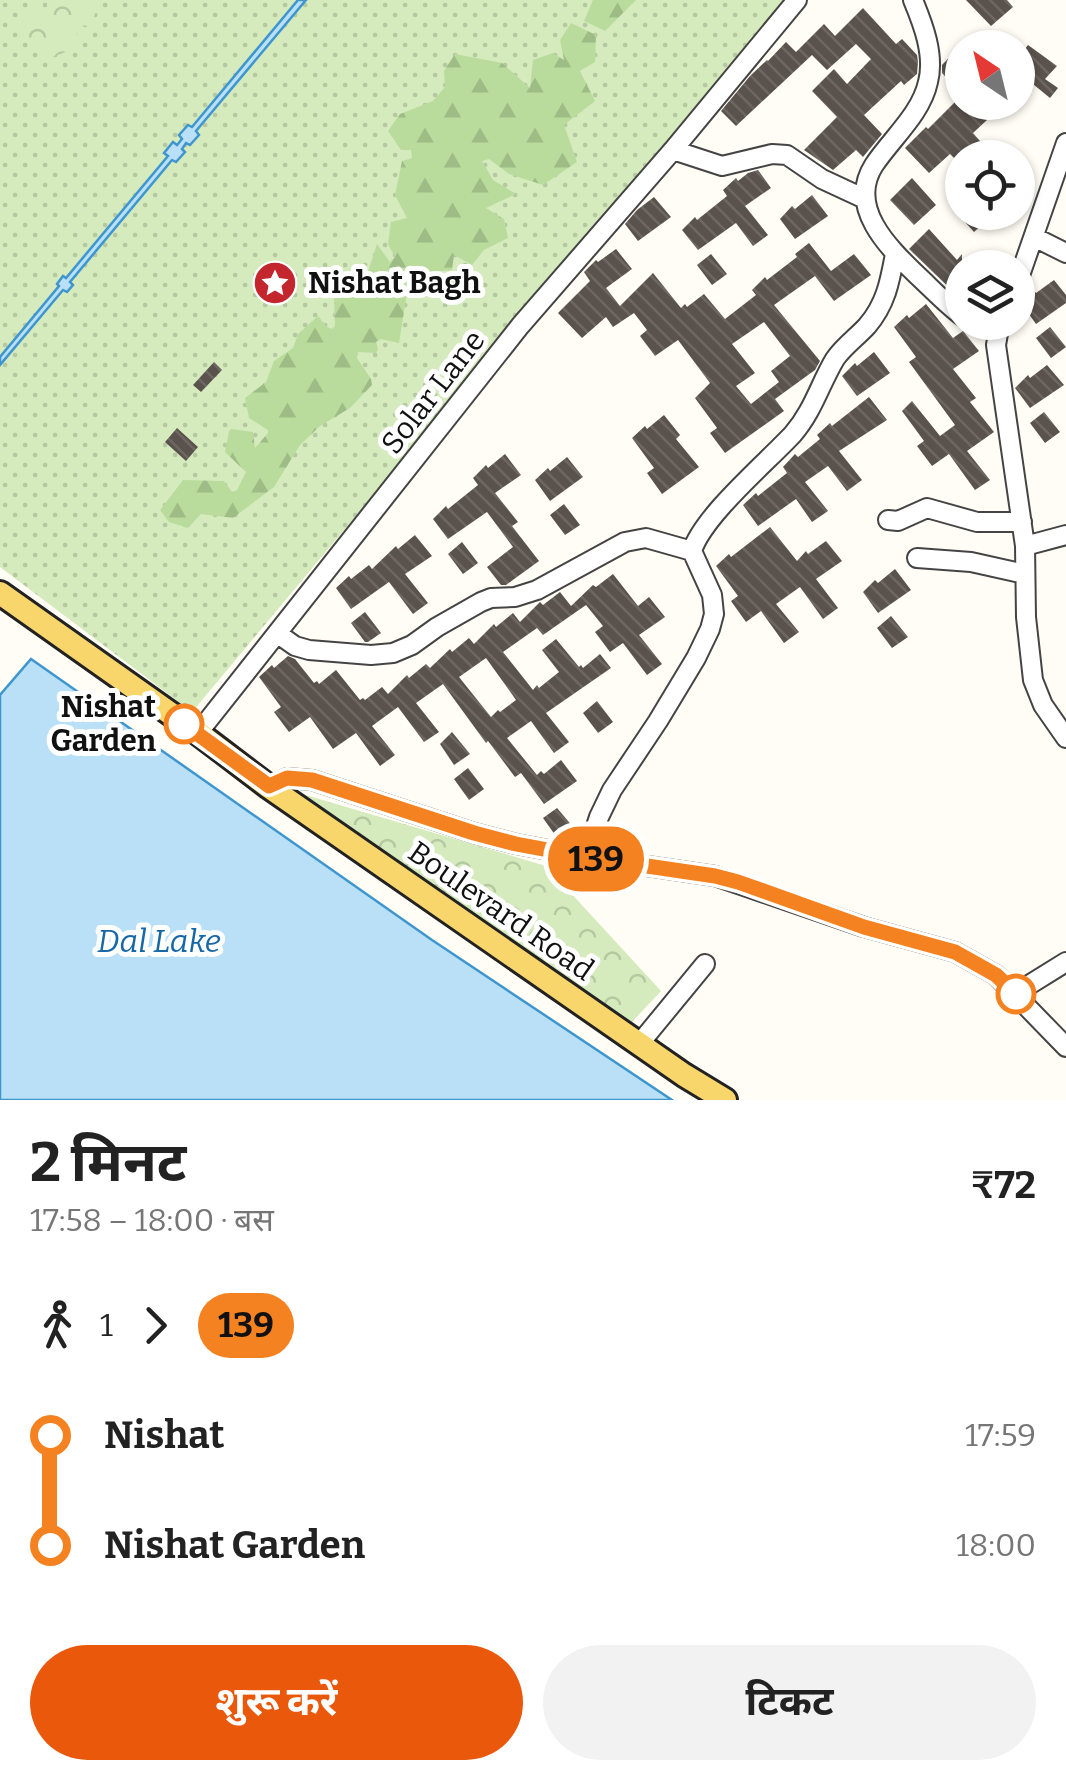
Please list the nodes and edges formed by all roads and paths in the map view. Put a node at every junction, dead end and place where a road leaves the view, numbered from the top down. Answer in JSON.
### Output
{"nodes":[{"id":1,"x":798,"y":0,"type":"edge"},
{"id":2,"x":913,"y":0,"type":"edge"},
{"id":3,"x":1066,"y":142,"type":"edge"},
{"id":4,"x":674,"y":150,"type":"junction"},
{"id":5,"x":865,"y":200,"type":"junction"},
{"id":6,"x":1034,"y":237,"type":"junction"},
{"id":7,"x":1029,"y":250,"type":"edge"},
{"id":8,"x":1066,"y":253,"type":"edge"},
{"id":9,"x":895,"y":254,"type":"junction"},
{"id":10,"x":945,"y":303,"type":"edge"},
{"id":11,"x":999,"y":340,"type":"edge"},
{"id":12,"x":888,"y":520,"type":"dead end"},
{"id":13,"x":1022,"y":522,"type":"junction"},
{"id":14,"x":1066,"y":535,"type":"edge"},
{"id":15,"x":1025,"y":546,"type":"junction"},
{"id":16,"x":692,"y":551,"type":"junction"},
{"id":17,"x":917,"y":558,"type":"dead end"},
{"id":18,"x":1025,"y":574,"type":"junction"},
{"id":19,"x":0,"y":593,"type":"edge"},
{"id":20,"x":278,"y":634,"type":"junction"},
{"id":21,"x":1064,"y":731,"type":"edge"},
{"id":22,"x":198,"y":733,"type":"junction"},
{"id":23,"x":269,"y":786,"type":"junction"},
{"id":24,"x":586,"y":857,"type":"junction"},
{"id":25,"x":1066,"y":962,"type":"edge"},
{"id":26,"x":705,"y":964,"type":"dead end"},
{"id":27,"x":1016,"y":994,"type":"junction"},
{"id":28,"x":640,"y":1043,"type":"junction"},
{"id":29,"x":1066,"y":1046,"type":"edge"},
{"id":30,"x":725,"y":1100,"type":"edge"}],
"edges":[{"from":1,"to":4,"type":"street","name":"Solar Lane"},
{"from":2,"to":5,"type":"street"},
{"from":3,"to":6,"type":"street"},
{"from":4,"to":5,"type":"street"},
{"from":4,"to":20,"type":"street","name":"Solar Lane"},
{"from":5,"to":9,"type":"street"},
{"from":6,"to":7,"type":"street"},
{"from":6,"to":8,"type":"street"},
{"from":9,"to":10,"type":"street"},
{"from":9,"to":16,"type":"street"},
{"from":11,"to":13,"type":"street"},
{"from":12,"to":13,"type":"street"},
{"from":13,"to":15,"type":"street"},
{"from":14,"to":15,"type":"street"},
{"from":15,"to":18,"type":"street"},
{"from":16,"to":20,"type":"street"},
{"from":16,"to":24,"type":"street"},
{"from":17,"to":18,"type":"street"},
{"from":18,"to":21,"type":"street"},
{"from":19,"to":22,"type":"main road","name":"Boulevard Road"},
{"from":20,"to":22,"type":"street","name":"Solar Lane"},
{"from":22,"to":23,"type":"main road","name":"Boulevard Road"},
{"from":23,"to":24,"type":"street"},
{"from":23,"to":28,"type":"main road","name":"Boulevard Road"},
{"from":24,"to":27,"type":"street"},
{"from":25,"to":27,"type":"street"},
{"from":26,"to":28,"type":"street"},
{"from":27,"to":29,"type":"street"},
{"from":28,"to":30,"type":"main road","name":"Boulevard Road"}]}
